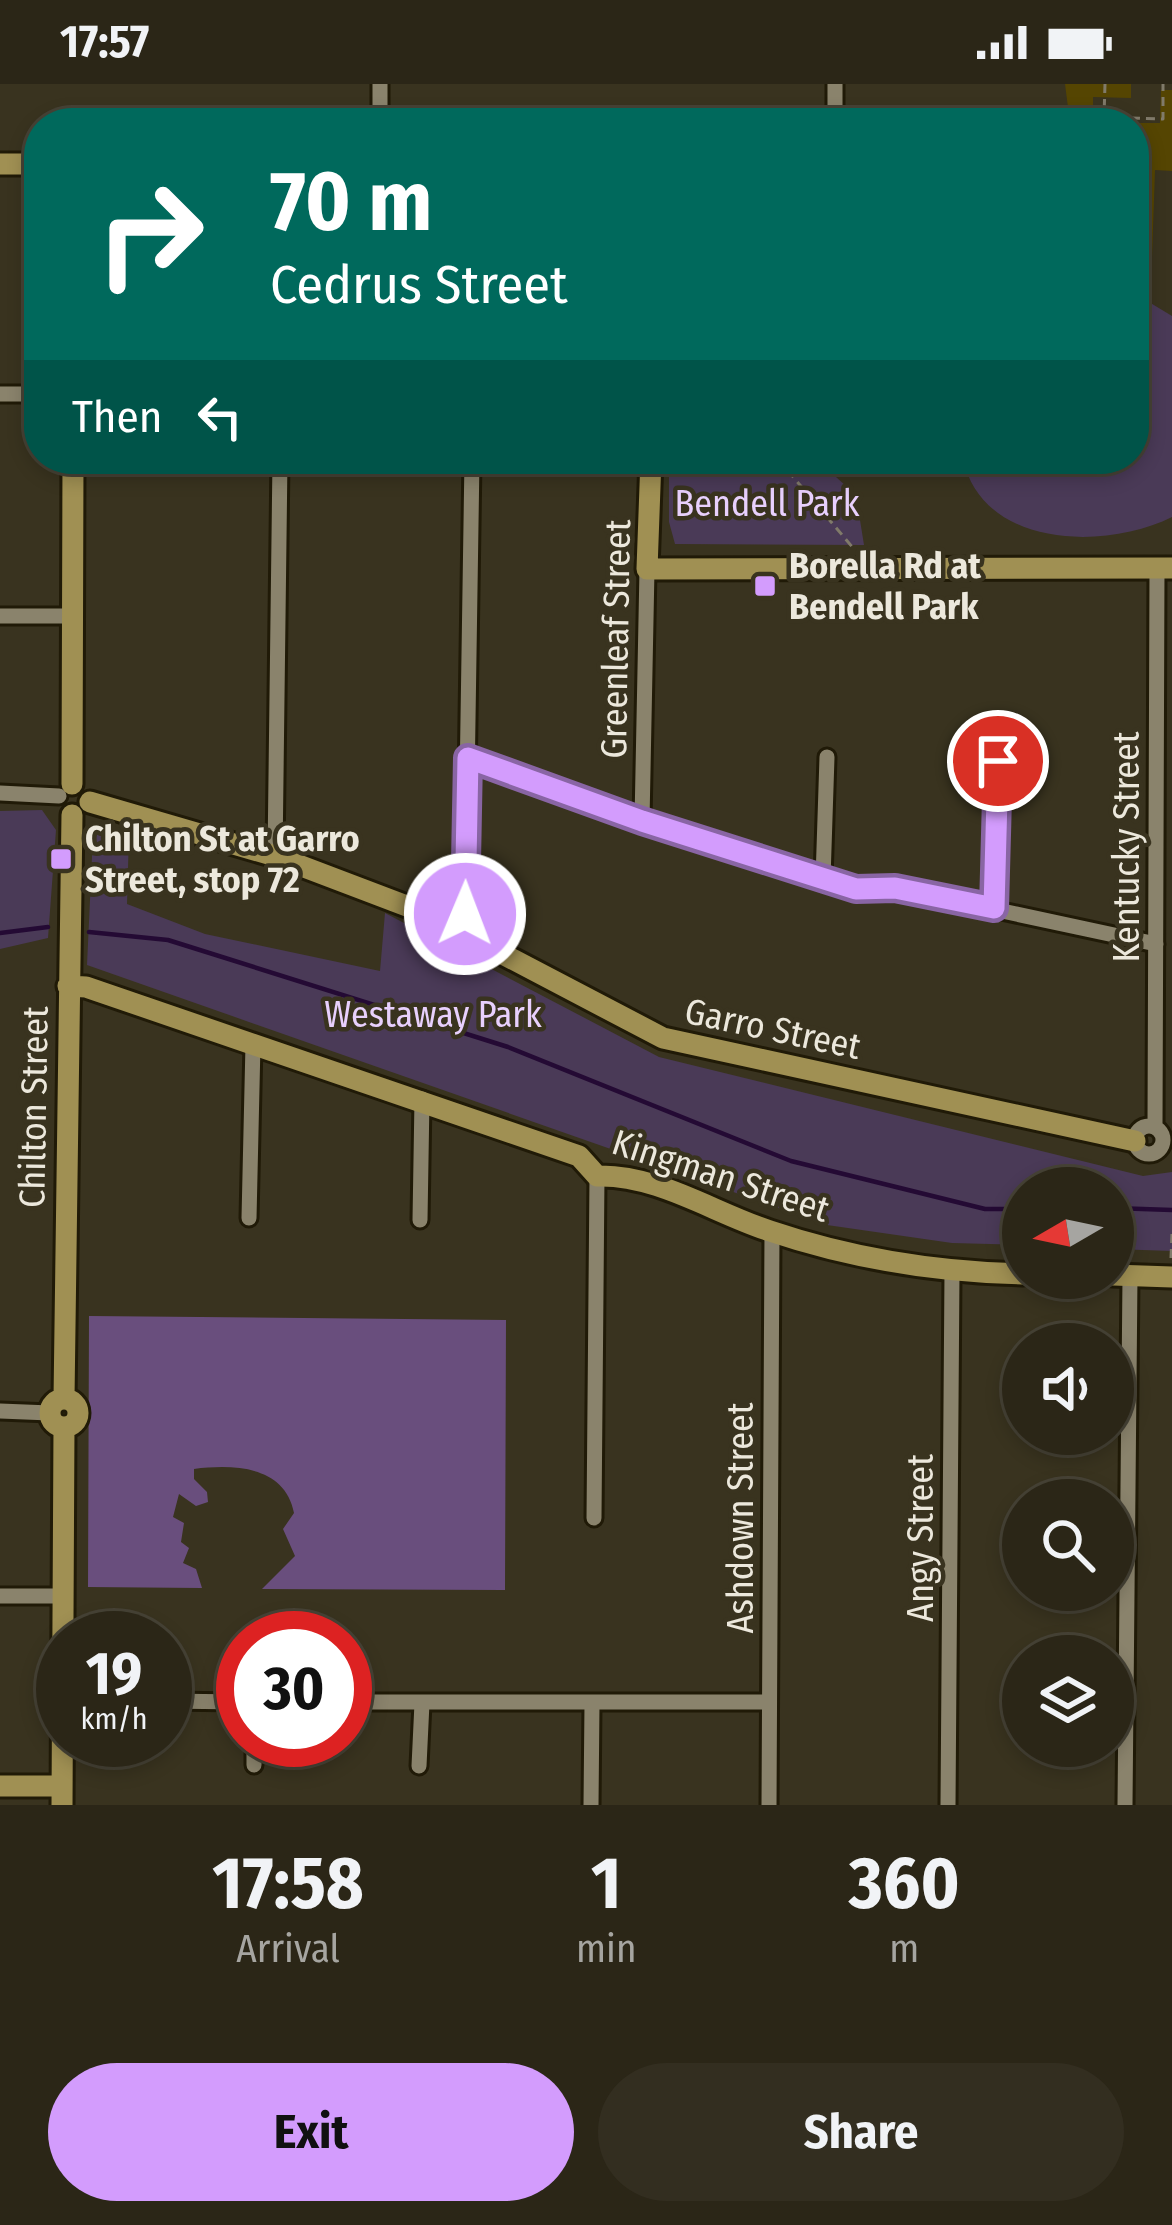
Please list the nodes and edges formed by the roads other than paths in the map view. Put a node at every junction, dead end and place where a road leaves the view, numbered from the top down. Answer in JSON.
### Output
{"nodes":[{"id":1,"x":73,"y":474,"type":"edge"},
{"id":2,"x":280,"y":474,"type":"edge"},
{"id":3,"x":472,"y":474,"type":"edge"},
{"id":4,"x":650,"y":474,"type":"edge"},
{"id":5,"x":1165,"y":568,"type":"edge"},
{"id":6,"x":647,"y":569,"type":"junction"},
{"id":7,"x":0,"y":616,"type":"edge"},
{"id":8,"x":74,"y":616,"type":"junction"},
{"id":9,"x":827,"y":757,"type":"dead end"},
{"id":10,"x":468,"y":758,"type":"junction"},
{"id":11,"x":1164,"y":760,"type":"edge"},
{"id":12,"x":998,"y":761,"type":"dead end"},
{"id":13,"x":0,"y":793,"type":"edge"},
{"id":14,"x":73,"y":799,"type":"junction"},
{"id":15,"x":642,"y":821,"type":"junction"},
{"id":16,"x":275,"y":856,"type":"junction"},
{"id":17,"x":823,"y":879,"type":"junction"},
{"id":18,"x":994,"y":908,"type":"junction"},
{"id":19,"x":465,"y":914,"type":"junction"},
{"id":20,"x":1156,"y":944,"type":"junction"},
{"id":21,"x":68,"y":986,"type":"junction"},
{"id":22,"x":253,"y":1044,"type":"junction"},
{"id":23,"x":422,"y":1099,"type":"junction"},
{"id":24,"x":1155,"y":1127,"type":"junction"},
{"id":25,"x":1135,"y":1141,"type":"junction"},
{"id":26,"x":1167,"y":1147,"type":"edge"},
{"id":27,"x":597,"y":1176,"type":"junction"},
{"id":28,"x":249,"y":1218,"type":"dead end"},
{"id":29,"x":420,"y":1220,"type":"dead end"},
{"id":30,"x":772,"y":1232,"type":"junction"},
{"id":31,"x":952,"y":1272,"type":"junction"},
{"id":32,"x":1002,"y":1273,"type":"edge"},
{"id":33,"x":1134,"y":1276,"type":"edge"},
{"id":34,"x":1172,"y":1277,"type":"edge"},
{"id":35,"x":1121,"y":1299,"type":"edge"},
{"id":36,"x":0,"y":1411,"type":"edge"},
{"id":37,"x":60,"y":1413,"type":"junction"},
{"id":38,"x":594,"y":1518,"type":"dead end"},
{"id":39,"x":0,"y":1596,"type":"edge"},
{"id":40,"x":62,"y":1596,"type":"junction"},
{"id":41,"x":62,"y":1611,"type":"edge"},
{"id":42,"x":372,"y":1702,"type":"edge"},
{"id":43,"x":769,"y":1702,"type":"junction"},
{"id":44,"x":422,"y":1703,"type":"junction"},
{"id":45,"x":592,"y":1704,"type":"junction"},
{"id":46,"x":419,"y":1766,"type":"dead end"},
{"id":47,"x":0,"y":1786,"type":"edge"},
{"id":48,"x":62,"y":1796,"type":"edge"},
{"id":49,"x":591,"y":1805,"type":"edge"},
{"id":50,"x":769,"y":1805,"type":"edge"},
{"id":51,"x":948,"y":1805,"type":"edge"},
{"id":52,"x":1125,"y":1805,"type":"edge"}],
"edges":[{"from":1,"to":8,"type":"street","name":"Chilton Street"},
{"from":2,"to":16,"type":"street"},
{"from":3,"to":10,"type":"street"},
{"from":4,"to":6,"type":"street","name":"Greenleaf Street"},
{"from":5,"to":6,"type":"street"},
{"from":5,"to":11,"type":"street","name":"Kentucky Street"},
{"from":6,"to":15,"type":"street","name":"Greenleaf Street"},
{"from":7,"to":8,"type":"street"},
{"from":8,"to":14,"type":"street","name":"Chilton Street"},
{"from":9,"to":17,"type":"street"},
{"from":10,"to":15,"type":"street"},
{"from":10,"to":19,"type":"street"},
{"from":11,"to":20,"type":"street","name":"Kentucky Street"},
{"from":12,"to":18,"type":"street"},
{"from":13,"to":14,"type":"street"},
{"from":14,"to":16,"type":"street"},
{"from":14,"to":21,"type":"street","name":"Chilton Street"},
{"from":15,"to":17,"type":"street"},
{"from":16,"to":19,"type":"street"},
{"from":17,"to":18,"type":"street"},
{"from":18,"to":20,"type":"street"},
{"from":19,"to":25,"type":"street","name":"Garro Street"},
{"from":20,"to":24,"type":"street","name":"Kentucky Street"},
{"from":21,"to":22,"type":"street","name":"Kingman Street"},
{"from":21,"to":37,"type":"street","name":"Chilton Street"},
{"from":22,"to":23,"type":"street","name":"Kingman Street"},
{"from":22,"to":28,"type":"street"},
{"from":23,"to":27,"type":"street","name":"Kingman Street"},
{"from":23,"to":29,"type":"street"},
{"from":24,"to":25,"type":"street"},
{"from":24,"to":26,"type":"street"},
{"from":25,"to":26,"type":"street"},
{"from":27,"to":30,"type":"street","name":"Kingman Street"},
{"from":27,"to":38,"type":"street"},
{"from":30,"to":31,"type":"street","name":"Kingman Street"},
{"from":30,"to":43,"type":"street","name":"Ashdown Street"},
{"from":31,"to":32,"type":"street","name":"Kingman Street"},
{"from":31,"to":51,"type":"street","name":"Angy Street"},
{"from":33,"to":34,"type":"street"},
{"from":35,"to":52,"type":"street"},
{"from":36,"to":37,"type":"street"},
{"from":37,"to":40,"type":"street","name":"Chilton Street"},
{"from":39,"to":40,"type":"street"},
{"from":40,"to":41,"type":"street","name":"Chilton Street"},
{"from":42,"to":44,"type":"street"},
{"from":43,"to":45,"type":"street"},
{"from":43,"to":50,"type":"street","name":"Ashdown Street"},
{"from":44,"to":45,"type":"street"},
{"from":44,"to":46,"type":"street"},
{"from":45,"to":49,"type":"street"},
{"from":47,"to":48,"type":"street"}]}
